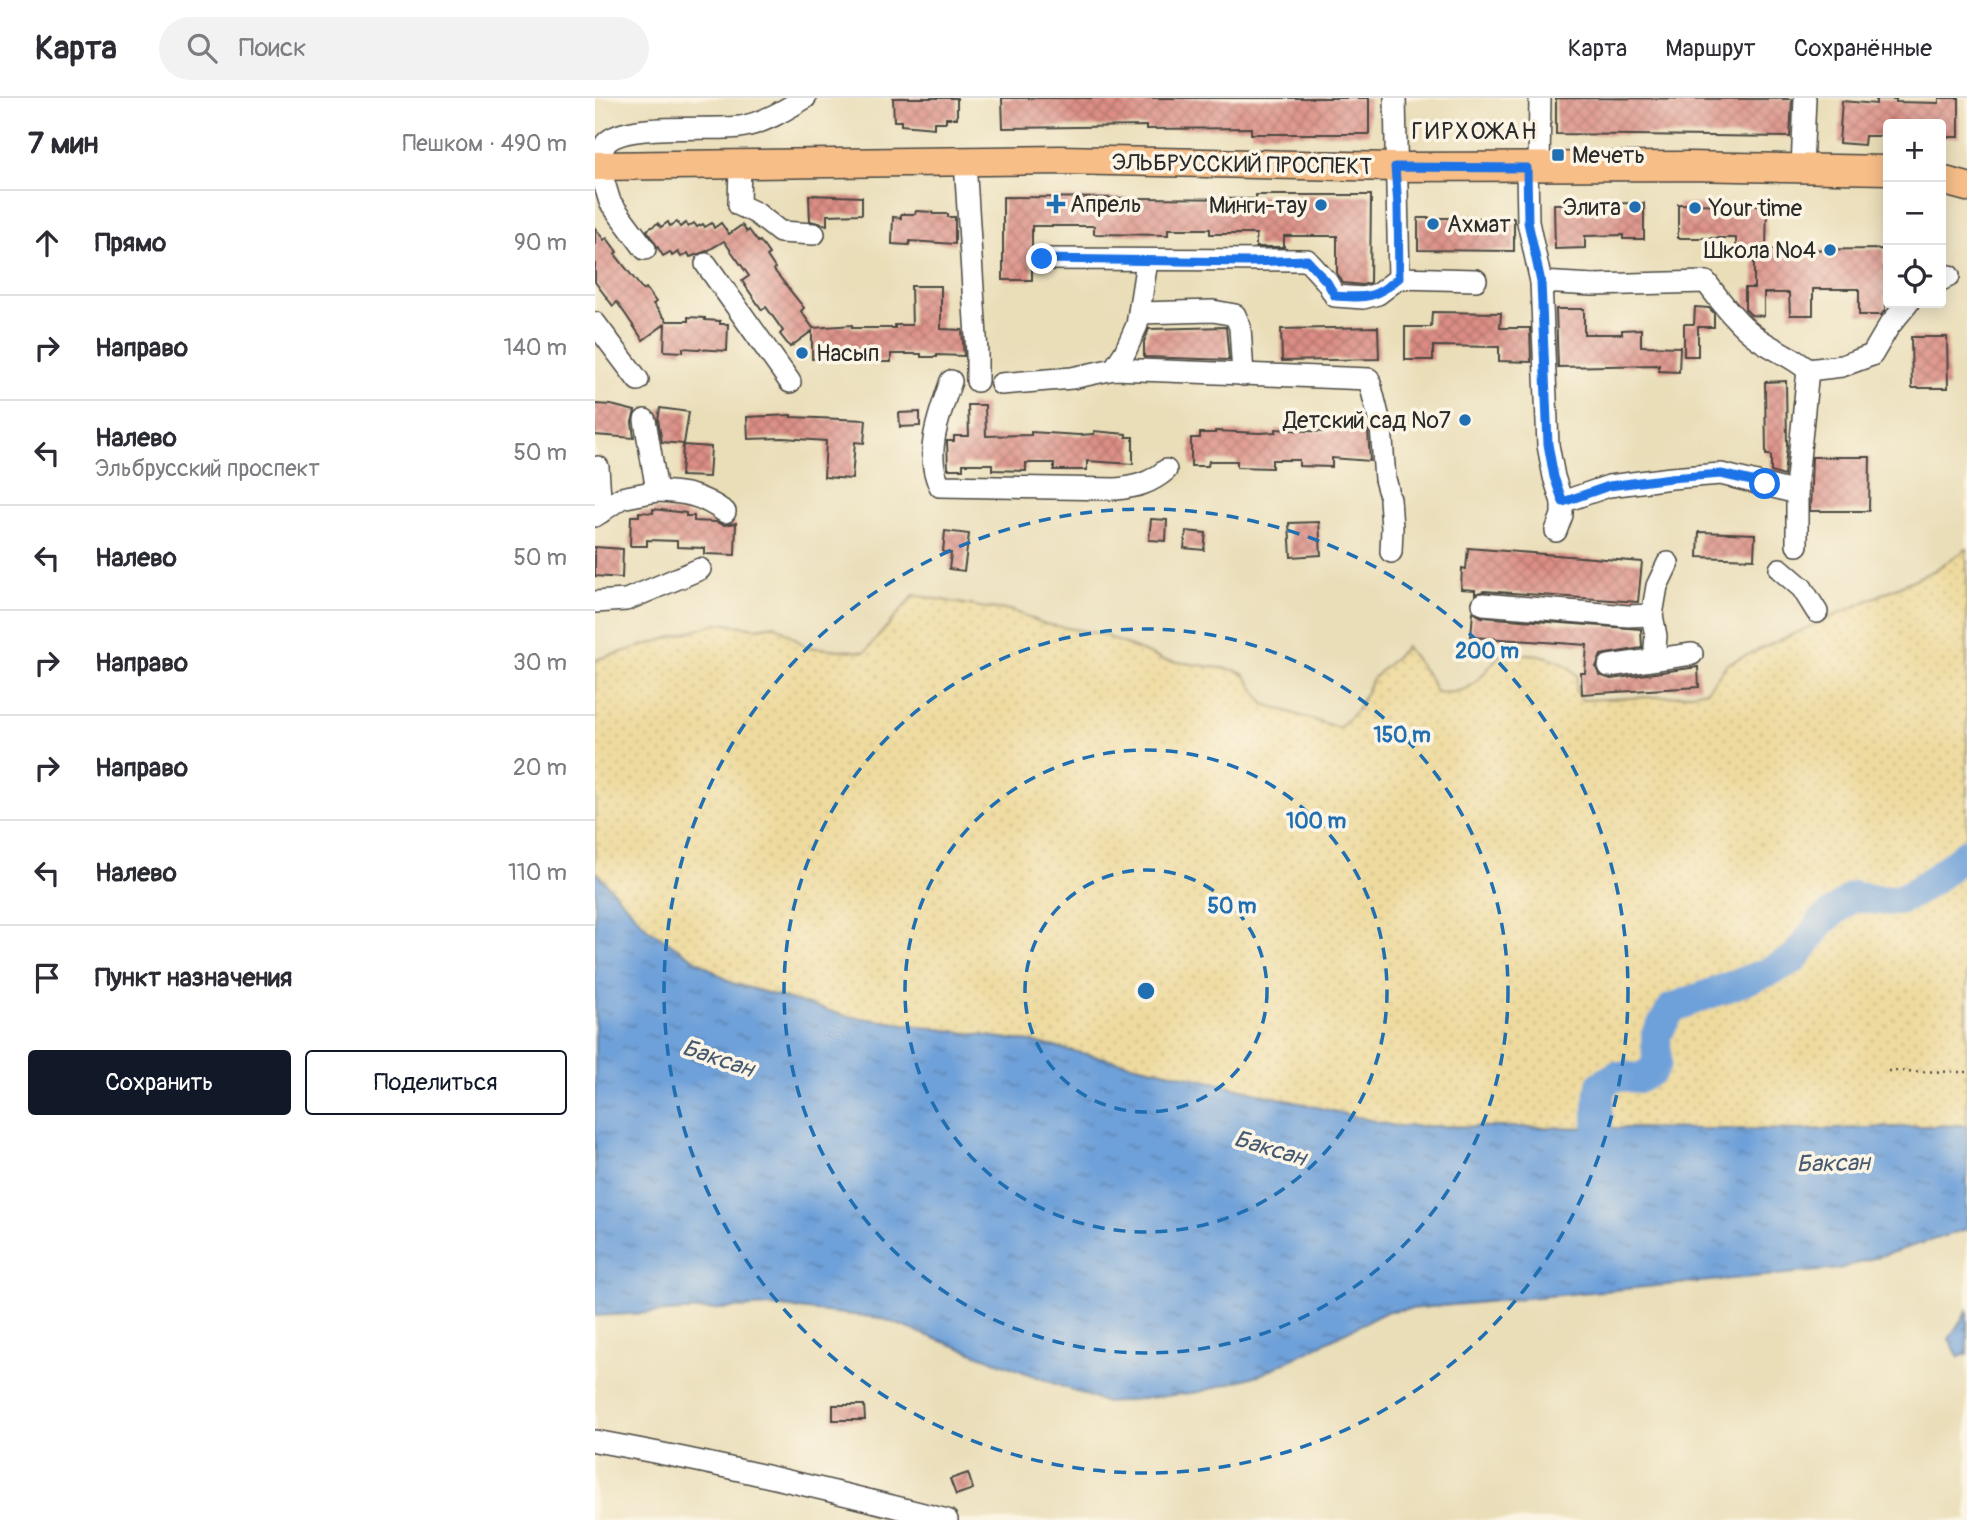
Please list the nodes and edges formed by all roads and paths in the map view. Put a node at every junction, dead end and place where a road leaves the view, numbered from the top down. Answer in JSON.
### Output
{"nodes":[{"id":1,"x":805,"y":98,"type":"edge"},
{"id":2,"x":1395,"y":98,"type":"edge"},
{"id":3,"x":1540,"y":98,"type":"edge"},
{"id":4,"x":1805,"y":98,"type":"edge"},
{"id":5,"x":965,"y":161,"type":"junction"},
{"id":6,"x":740,"y":165,"type":"junction"},
{"id":7,"x":1395,"y":167,"type":"junction"},
{"id":8,"x":1533,"y":168,"type":"junction"},
{"id":9,"x":1802,"y":168,"type":"junction"},
{"id":10,"x":596,"y":169,"type":"edge"},
{"id":11,"x":1883,"y":170,"type":"edge"},
{"id":12,"x":1946,"y":181,"type":"edge"},
{"id":13,"x":1967,"y":187,"type":"edge"},
{"id":14,"x":814,"y":234,"type":"dead end"},
{"id":15,"x":645,"y":249,"type":"dead end"},
{"id":16,"x":1042,"y":259,"type":"dead end"},
{"id":17,"x":1147,"y":261,"type":"junction"},
{"id":18,"x":706,"y":264,"type":"dead end"},
{"id":19,"x":1399,"y":278,"type":"junction"},
{"id":20,"x":1476,"y":280,"type":"dead end"},
{"id":21,"x":1541,"y":282,"type":"junction"},
{"id":22,"x":1904,"y":308,"type":"edge"},
{"id":23,"x":1139,"y":313,"type":"junction"},
{"id":24,"x":595,"y":323,"type":"edge"},
{"id":25,"x":1114,"y":369,"type":"junction"},
{"id":26,"x":1808,"y":370,"type":"junction"},
{"id":27,"x":1243,"y":375,"type":"junction"},
{"id":28,"x":638,"y":380,"type":"dead end"},
{"id":29,"x":951,"y":381,"type":"dead end"},
{"id":30,"x":977,"y":381,"type":"dead end"},
{"id":31,"x":790,"y":382,"type":"dead end"},
{"id":32,"x":1001,"y":384,"type":"dead end"},
{"id":33,"x":645,"y":421,"type":"dead end"},
{"id":34,"x":598,"y":467,"type":"dead end"},
{"id":35,"x":1166,"y":470,"type":"dead end"},
{"id":36,"x":657,"y":491,"type":"junction"},
{"id":37,"x":1797,"y":493,"type":"junction"},
{"id":38,"x":1563,"y":502,"type":"junction"},
{"id":39,"x":725,"y":512,"type":"dead end"},
{"id":40,"x":598,"y":514,"type":"edge"},
{"id":41,"x":1556,"y":531,"type":"dead end"},
{"id":42,"x":1797,"y":545,"type":"dead end"},
{"id":43,"x":1391,"y":552,"type":"dead end"},
{"id":44,"x":1668,"y":563,"type":"dead end"},
{"id":45,"x":700,"y":569,"type":"dead end"},
{"id":46,"x":1780,"y":569,"type":"dead end"},
{"id":47,"x":595,"y":601,"type":"edge"},
{"id":48,"x":1483,"y":604,"type":"dead end"},
{"id":49,"x":1817,"y":612,"type":"dead end"},
{"id":50,"x":1652,"y":615,"type":"junction"},
{"id":51,"x":1692,"y":654,"type":"dead end"},
{"id":52,"x":1654,"y":659,"type":"junction"},
{"id":53,"x":1609,"y":666,"type":"dead end"},
{"id":54,"x":1888,"y":1071,"type":"dead end"},
{"id":55,"x":1967,"y":1072,"type":"edge"},
{"id":56,"x":595,"y":1441,"type":"edge"},
{"id":57,"x":947,"y":1520,"type":"edge"}],
"edges":[{"from":1,"to":10,"type":"street"},
{"from":2,"to":7,"type":"street"},
{"from":3,"to":8,"type":"street"},
{"from":4,"to":9,"type":"street"},
{"from":5,"to":6,"type":"main road","name":"ЭЛЬБРУССКИЙ ПРОСПЕКТ"},
{"from":5,"to":7,"type":"main road","name":"ЭЛЬБРУССКИЙ ПРОСПЕКТ"},
{"from":5,"to":30,"type":"street"},
{"from":6,"to":10,"type":"main road","name":"ЭЛЬБРУССКИЙ ПРОСПЕКТ"},
{"from":6,"to":14,"type":"street"},
{"from":7,"to":8,"type":"main road","name":"ЭЛЬБРУССКИЙ ПРОСПЕКТ"},
{"from":7,"to":19,"type":"street"},
{"from":8,"to":9,"type":"main road","name":"ЭЛЬБРУССКИЙ ПРОСПЕКТ"},
{"from":8,"to":21,"type":"street"},
{"from":9,"to":11,"type":"main road","name":"ЭЛЬБРУССКИЙ ПРОСПЕКТ"},
{"from":10,"to":15,"type":"street"},
{"from":12,"to":13,"type":"main road"},
{"from":16,"to":17,"type":"street"},
{"from":17,"to":19,"type":"street"},
{"from":17,"to":23,"type":"street"},
{"from":18,"to":31,"type":"street"},
{"from":19,"to":20,"type":"street"},
{"from":21,"to":26,"type":"street"},
{"from":21,"to":38,"type":"street"},
{"from":22,"to":26,"type":"street"},
{"from":23,"to":25,"type":"street"},
{"from":23,"to":27,"type":"street"},
{"from":24,"to":28,"type":"street"},
{"from":25,"to":27,"type":"street"},
{"from":25,"to":32,"type":"street"},
{"from":26,"to":37,"type":"street"},
{"from":27,"to":43,"type":"street"},
{"from":29,"to":35,"type":"street"},
{"from":33,"to":36,"type":"street"},
{"from":34,"to":40,"type":"street"},
{"from":36,"to":39,"type":"street"},
{"from":36,"to":40,"type":"street"},
{"from":37,"to":38,"type":"street"},
{"from":37,"to":42,"type":"street"},
{"from":38,"to":41,"type":"street"},
{"from":44,"to":50,"type":"street"},
{"from":45,"to":47,"type":"street"},
{"from":46,"to":49,"type":"street"},
{"from":48,"to":50,"type":"street"},
{"from":50,"to":52,"type":"street"},
{"from":51,"to":52,"type":"street"},
{"from":52,"to":53,"type":"street"},
{"from":54,"to":55,"type":"path"},
{"from":56,"to":57,"type":"street"}]}
